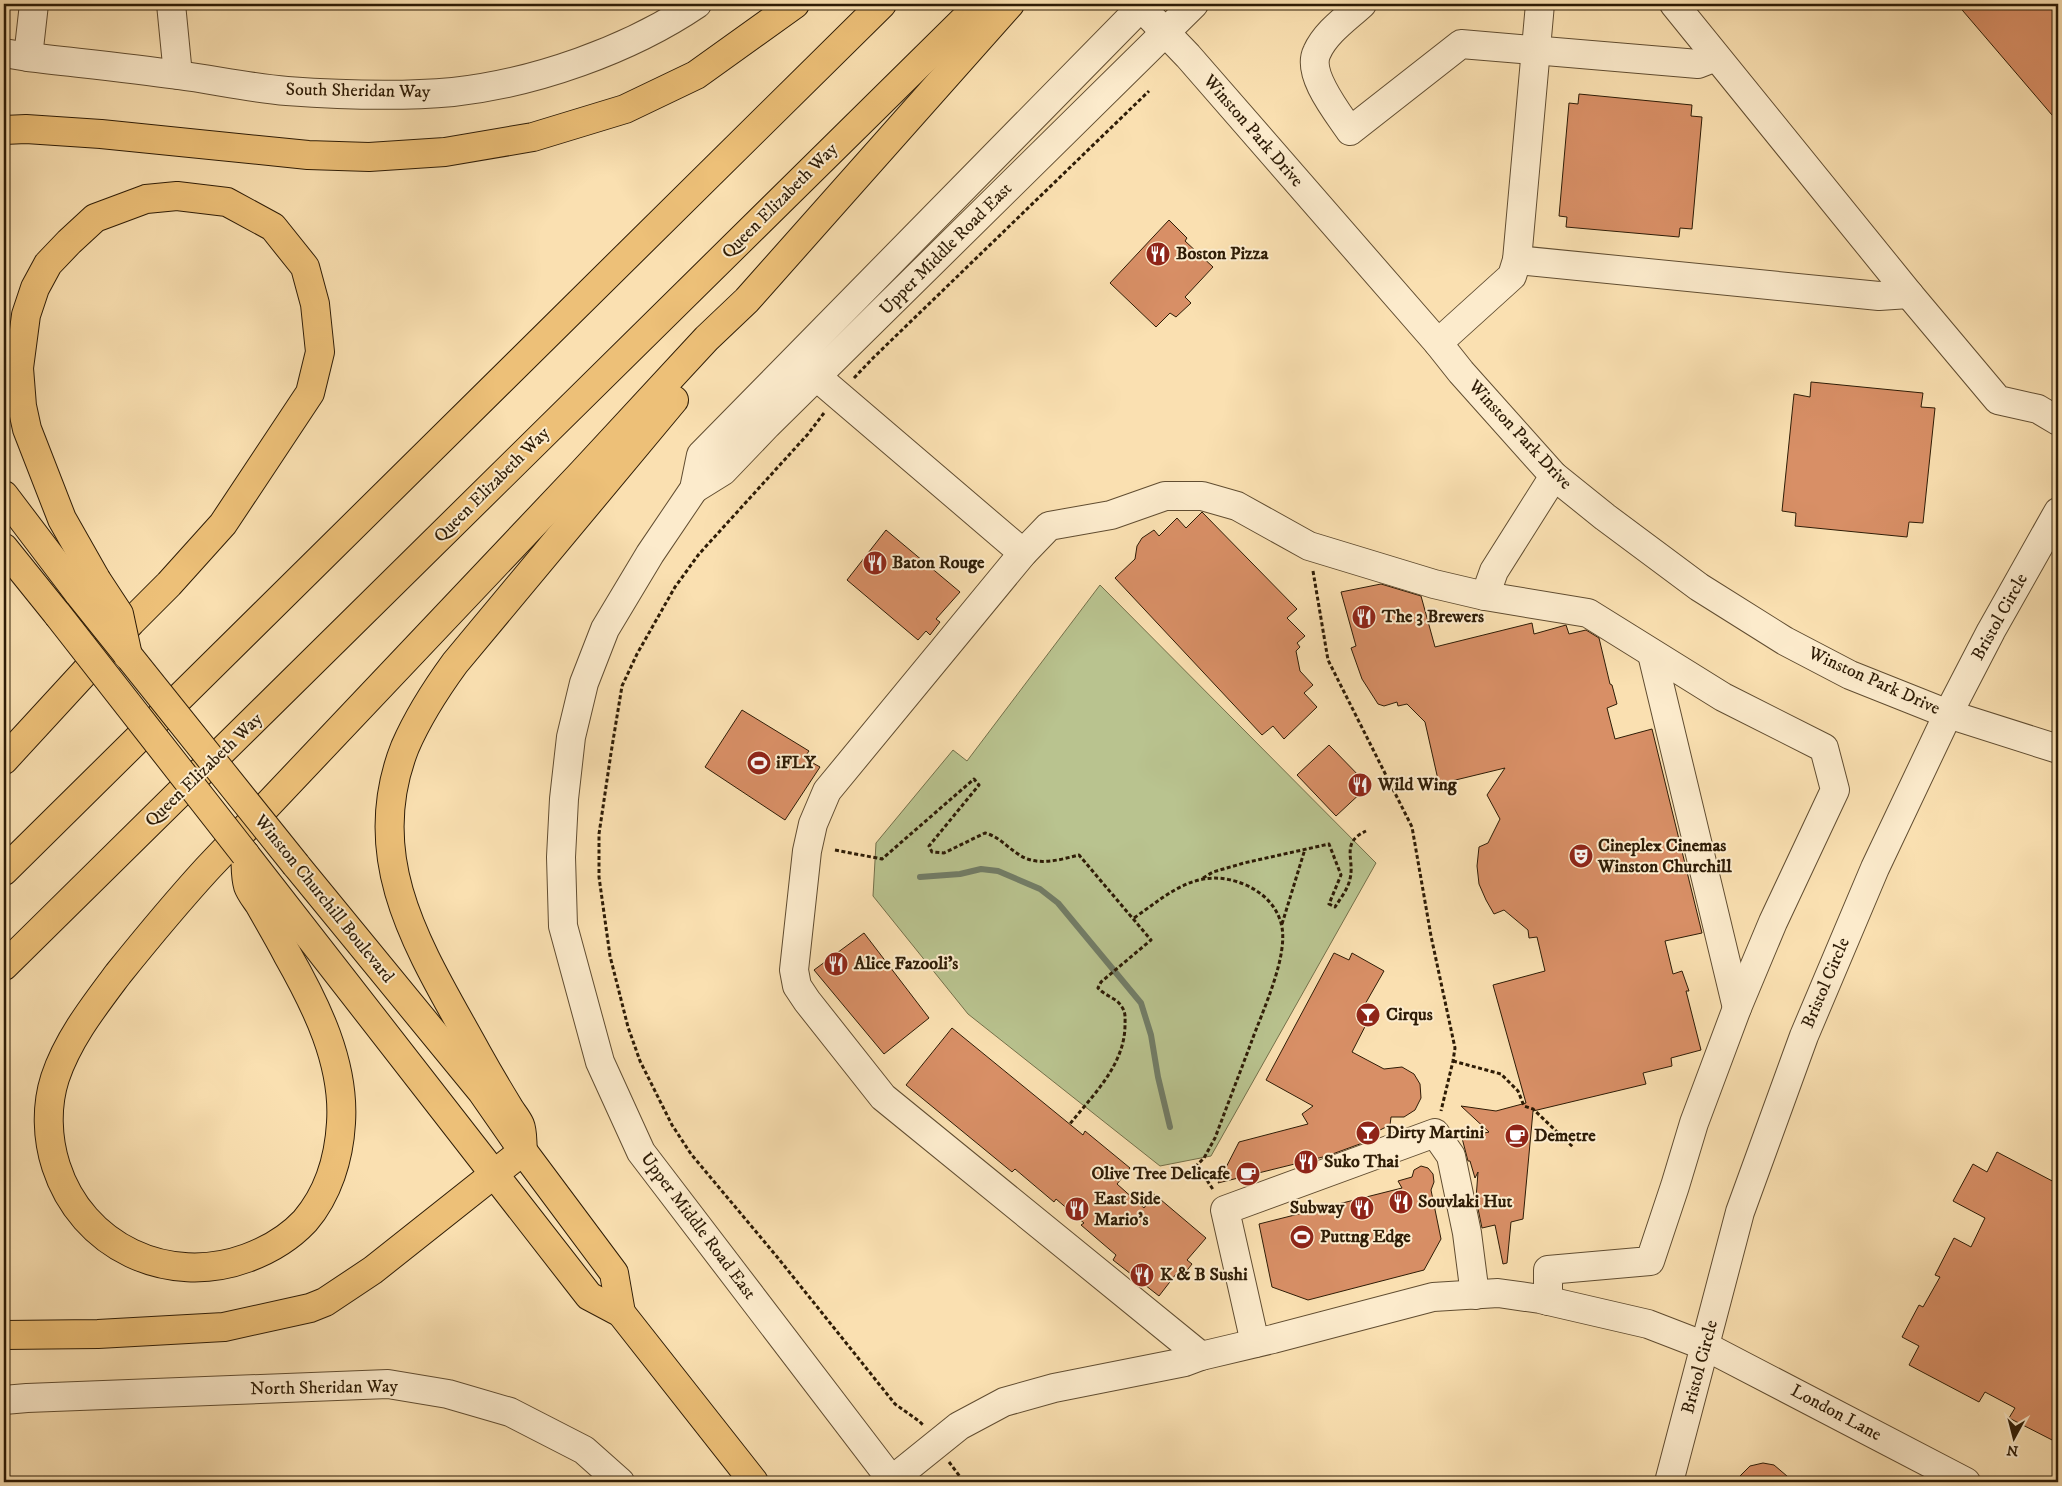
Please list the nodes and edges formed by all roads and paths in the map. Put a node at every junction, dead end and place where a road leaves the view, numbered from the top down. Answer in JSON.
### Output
{"nodes":[{"id":1,"x":34,"y":4,"type":"edge"},
{"id":2,"x":171,"y":4,"type":"edge"},
{"id":3,"x":697,"y":4,"type":"edge"},
{"id":4,"x":796,"y":4,"type":"edge"},
{"id":5,"x":882,"y":4,"type":"edge"},
{"id":6,"x":980,"y":4,"type":"edge"},
{"id":7,"x":1010,"y":4,"type":"edge"},
{"id":8,"x":1194,"y":4,"type":"edge"},
{"id":9,"x":1362,"y":4,"type":"edge"},
{"id":10,"x":1540,"y":4,"type":"edge"},
{"id":11,"x":1674,"y":4,"type":"edge"},
{"id":12,"x":1142,"y":6,"type":"edge"},
{"id":13,"x":1166,"y":32,"type":"junction"},
{"id":14,"x":1536,"y":50,"type":"junction"},
{"id":15,"x":16,"y":55,"type":"edge"},
{"id":16,"x":1716,"y":57,"type":"junction"},
{"id":17,"x":178,"y":75,"type":"junction"},
{"id":18,"x":1149,"y":91,"type":"dead end"},
{"id":19,"x":4,"y":130,"type":"edge"},
{"id":20,"x":1517,"y":260,"type":"junction"},
{"id":21,"x":1908,"y":294,"type":"junction"},
{"id":22,"x":747,"y":300,"type":"junction"},
{"id":23,"x":1438,"y":343,"type":"junction"},
{"id":24,"x":817,"y":377,"type":"junction"},
{"id":25,"x":838,"y":395,"type":"junction"},
{"id":26,"x":2058,"y":421,"type":"edge"},
{"id":27,"x":1554,"y":476,"type":"junction"},
{"id":28,"x":694,"y":489,"type":"junction"},
{"id":29,"x":4,"y":495,"type":"edge"},
{"id":30,"x":2058,"y":512,"type":"edge"},
{"id":31,"x":1309,"y":546,"type":"junction"},
{"id":32,"x":4,"y":548,"type":"edge"},
{"id":33,"x":1023,"y":553,"type":"junction"},
{"id":34,"x":88,"y":586,"type":"junction"},
{"id":35,"x":1485,"y":596,"type":"junction"},
{"id":36,"x":1652,"y":654,"type":"junction"},
{"id":37,"x":1948,"y":714,"type":"junction"},
{"id":38,"x":2058,"y":749,"type":"edge"},
{"id":39,"x":4,"y":760,"type":"edge"},
{"id":40,"x":1366,"y":831,"type":"dead end"},
{"id":41,"x":1305,"y":849,"type":"junction"},
{"id":42,"x":835,"y":850,"type":"dead end"},
{"id":43,"x":4,"y":871,"type":"edge"},
{"id":44,"x":1202,"y":879,"type":"junction"},
{"id":45,"x":265,"y":896,"type":"junction"},
{"id":46,"x":1134,"y":918,"type":"junction"},
{"id":47,"x":1282,"y":924,"type":"junction"},
{"id":48,"x":4,"y":966,"type":"edge"},
{"id":49,"x":1737,"y":1008,"type":"junction"},
{"id":50,"x":1453,"y":1061,"type":"junction"},
{"id":51,"x":1069,"y":1124,"type":"dead end"},
{"id":52,"x":1435,"y":1133,"type":"junction"},
{"id":53,"x":1573,"y":1147,"type":"dead end"},
{"id":54,"x":523,"y":1151,"type":"junction"},
{"id":55,"x":494,"y":1173,"type":"junction"},
{"id":56,"x":1225,"y":1210,"type":"junction"},
{"id":57,"x":1475,"y":1295,"type":"junction"},
{"id":58,"x":1548,"y":1301,"type":"junction"},
{"id":59,"x":621,"y":1313,"type":"junction"},
{"id":60,"x":4,"y":1336,"type":"edge"},
{"id":61,"x":1255,"y":1344,"type":"junction"},
{"id":62,"x":1705,"y":1346,"type":"junction"},
{"id":63,"x":1201,"y":1356,"type":"junction"},
{"id":64,"x":4,"y":1400,"type":"edge"},
{"id":65,"x":937,"y":1444,"type":"junction"},
{"id":66,"x":892,"y":1481,"type":"edge"},
{"id":67,"x":620,"y":1482,"type":"edge"},
{"id":68,"x":754,"y":1482,"type":"edge"},
{"id":69,"x":964,"y":1482,"type":"edge"},
{"id":70,"x":1669,"y":1482,"type":"edge"},
{"id":71,"x":1966,"y":1482,"type":"edge"}],
"edges":[{"from":1,"to":15,"type":"street"},
{"from":2,"to":17,"type":"street"},
{"from":3,"to":17,"type":"street","name":"South Sheridan Way"},
{"from":4,"to":19,"type":"main road"},
{"from":5,"to":43,"type":"main road"},
{"from":6,"to":48,"type":"main road","name":"Queen Elizabeth Way"},
{"from":7,"to":22,"type":"main road"},
{"from":8,"to":13,"type":"street","name":"Upper Middle Road East"},
{"from":9,"to":14,"type":"street"},
{"from":10,"to":14,"type":"street"},
{"from":11,"to":16,"type":"street"},
{"from":12,"to":13,"type":"street","name":"Winston Park Drive"},
{"from":12,"to":28,"type":"street","name":"Upper Middle Road East"},
{"from":13,"to":23,"type":"street","name":"Winston Park Drive"},
{"from":13,"to":24,"type":"street","name":"Upper Middle Road East"},
{"from":14,"to":16,"type":"street"},
{"from":14,"to":20,"type":"street"},
{"from":15,"to":17,"type":"street","name":"South Sheridan Way"},
{"from":16,"to":21,"type":"street"},
{"from":18,"to":25,"type":"path"},
{"from":20,"to":21,"type":"street"},
{"from":20,"to":23,"type":"street"},
{"from":21,"to":26,"type":"street"},
{"from":22,"to":45,"type":"main road"},
{"from":22,"to":54,"type":"main road"},
{"from":23,"to":27,"type":"street","name":"Winston Park Drive"},
{"from":24,"to":25,"type":"street"},
{"from":24,"to":28,"type":"street","name":"Upper Middle Road East"},
{"from":25,"to":33,"type":"street"},
{"from":25,"to":65,"type":"path"},
{"from":27,"to":35,"type":"street"},
{"from":27,"to":37,"type":"street","name":"Winston Park Drive"},
{"from":28,"to":66,"type":"street","name":"Upper Middle Road East"},
{"from":29,"to":34,"type":"main road"},
{"from":30,"to":37,"type":"street","name":"Bristol Circle"},
{"from":31,"to":33,"type":"street"},
{"from":31,"to":35,"type":"street"},
{"from":31,"to":50,"type":"path"},
{"from":32,"to":45,"type":"main road","name":"Winston Churchill Boulevard","bridge":true},
{"from":33,"to":63,"type":"street"},
{"from":34,"to":39,"type":"main road"},
{"from":34,"to":54,"type":"main road","name":"Winston Churchill Boulevard","bridge":true},
{"from":35,"to":36,"type":"street"},
{"from":36,"to":49,"type":"street"},
{"from":36,"to":49,"type":"street"},
{"from":37,"to":38,"type":"street","name":"Winston Park Drive"},
{"from":37,"to":62,"type":"street","name":"Bristol Circle"},
{"from":40,"to":41,"type":"path"},
{"from":41,"to":44,"type":"path"},
{"from":41,"to":47,"type":"path"},
{"from":42,"to":46,"type":"path"},
{"from":44,"to":46,"type":"path"},
{"from":44,"to":47,"type":"path"},
{"from":45,"to":55,"type":"main road","name":"Winston Churchill Boulevard"},
{"from":46,"to":51,"type":"path"},
{"from":47,"to":56,"type":"path"},
{"from":49,"to":58,"type":"street"},
{"from":50,"to":52,"type":"path"},
{"from":50,"to":53,"type":"path"},
{"from":52,"to":56,"type":"street"},
{"from":52,"to":57,"type":"street"},
{"from":54,"to":55,"type":"main road"},
{"from":54,"to":59,"type":"main road","name":"Winston Churchill Boulevard"},
{"from":55,"to":59,"type":"main road","name":"Winston Churchill Boulevard"},
{"from":55,"to":60,"type":"main road"},
{"from":56,"to":61,"type":"street"},
{"from":57,"to":58,"type":"street","name":"London Lane"},
{"from":57,"to":61,"type":"street","name":"London Lane"},
{"from":58,"to":62,"type":"street","name":"London Lane"},
{"from":59,"to":68,"type":"main road","name":"Winston Churchill Boulevard"},
{"from":61,"to":63,"type":"street","name":"London Lane"},
{"from":62,"to":70,"type":"street","name":"Bristol Circle"},
{"from":62,"to":71,"type":"street","name":"London Lane"},
{"from":63,"to":65,"type":"street","name":"London Lane"},
{"from":64,"to":67,"type":"street","name":"North Sheridan Way"},
{"from":65,"to":66,"type":"street","name":"London Lane"},
{"from":65,"to":69,"type":"path"}]}
